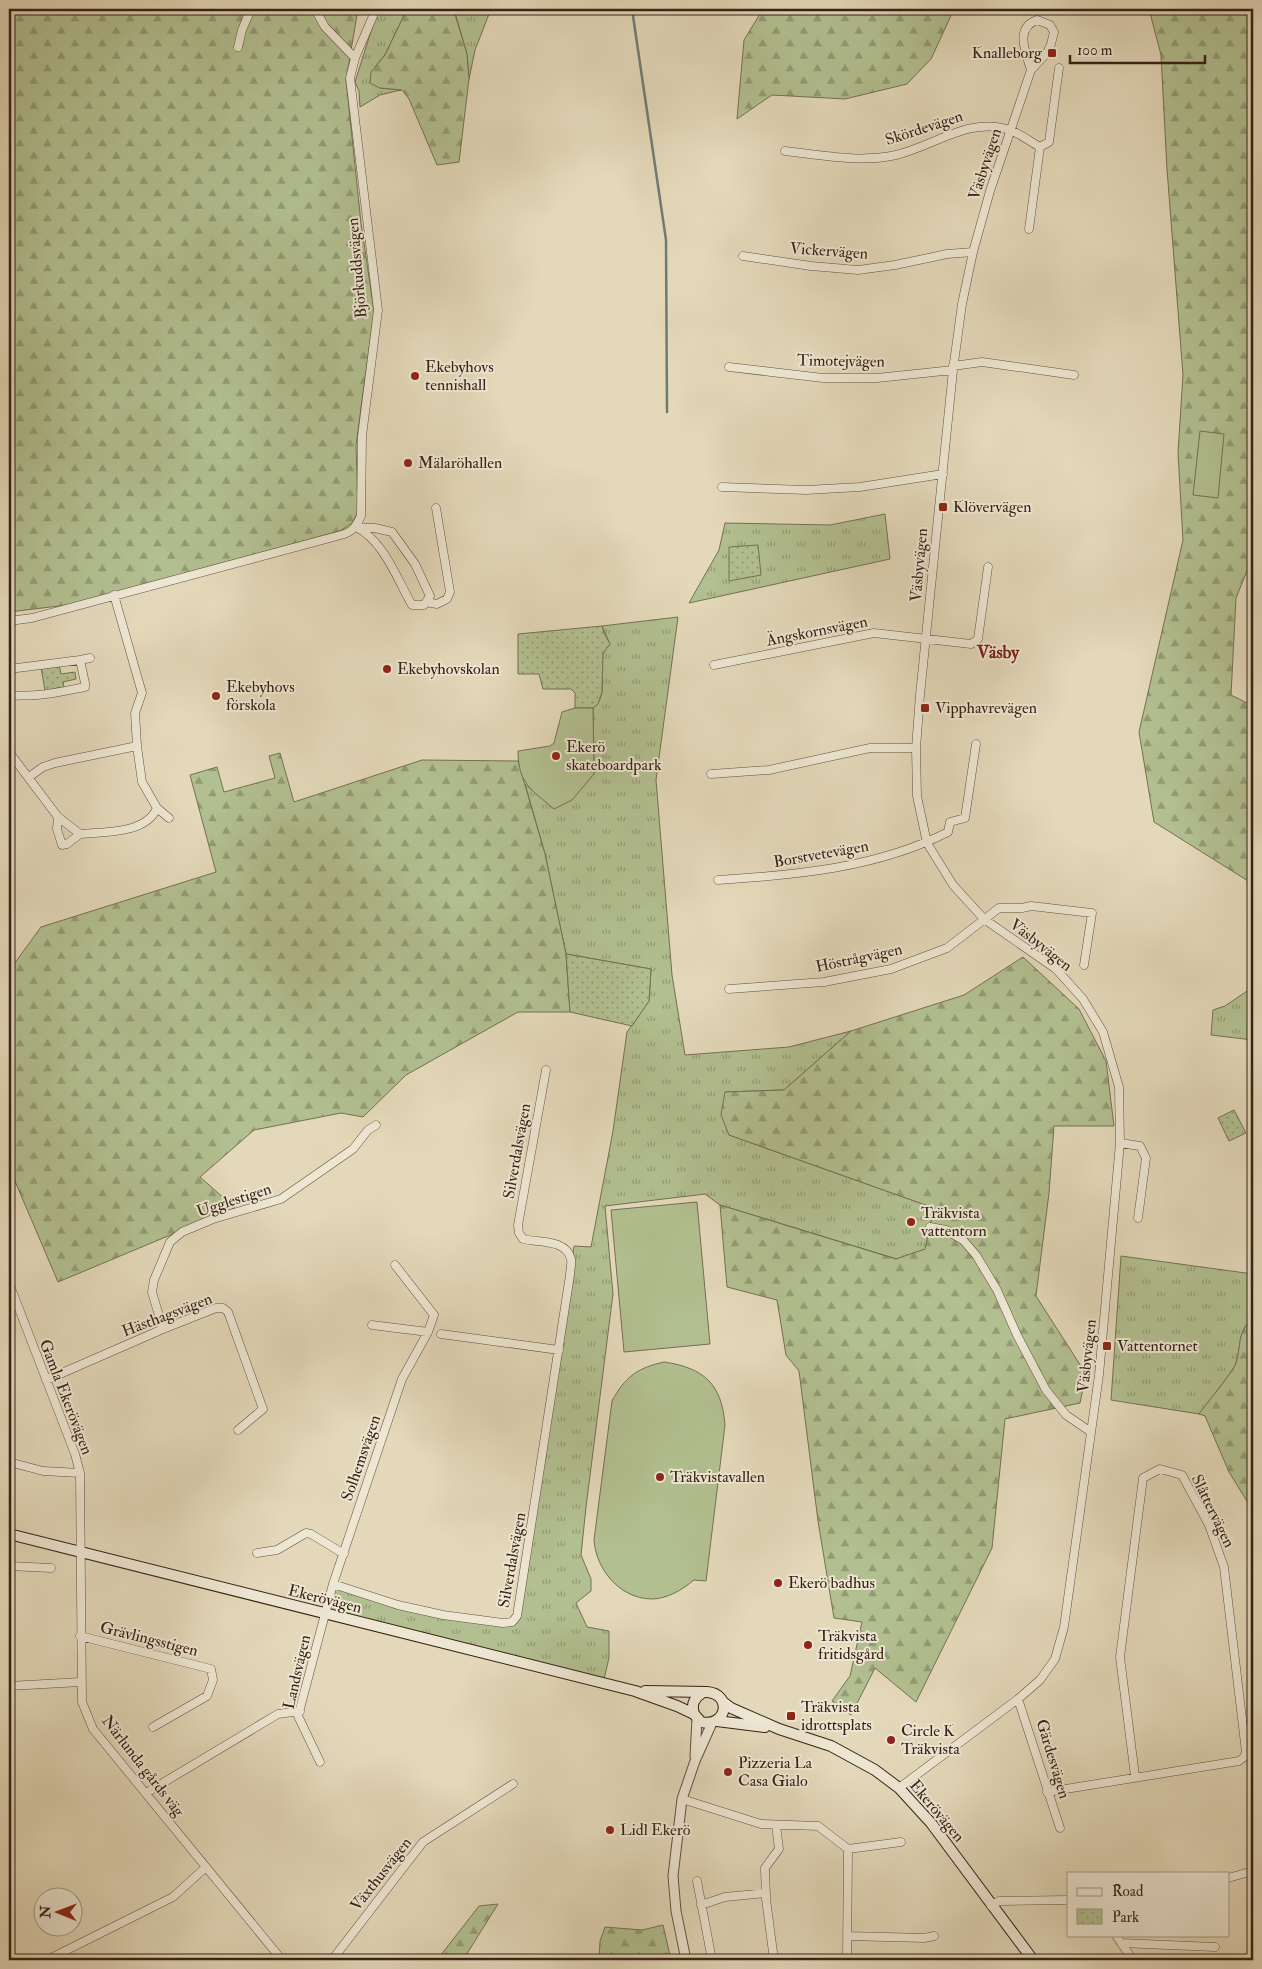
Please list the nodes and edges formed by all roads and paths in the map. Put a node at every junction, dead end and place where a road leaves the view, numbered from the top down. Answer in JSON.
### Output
{"nodes":[{"id":1,"x":251,"y":9,"type":"edge"},
{"id":2,"x":315,"y":9,"type":"edge"},
{"id":3,"x":373,"y":9,"type":"edge"},
{"id":4,"x":238,"y":47,"type":"dead end"},
{"id":5,"x":356,"y":58,"type":"junction"},
{"id":6,"x":1059,"y":68,"type":"dead end"},
{"id":7,"x":1031,"y":70,"type":"junction"},
{"id":8,"x":1011,"y":130,"type":"junction"},
{"id":9,"x":1040,"y":147,"type":"junction"},
{"id":10,"x":785,"y":151,"type":"dead end"},
{"id":11,"x":1029,"y":229,"type":"dead end"},
{"id":12,"x":973,"y":252,"type":"junction"},
{"id":13,"x":743,"y":256,"type":"dead end"},
{"id":14,"x":729,"y":367,"type":"dead end"},
{"id":15,"x":953,"y":368,"type":"junction"},
{"id":16,"x":1074,"y":375,"type":"dead end"},
{"id":17,"x":942,"y":474,"type":"junction"},
{"id":18,"x":722,"y":487,"type":"dead end"},
{"id":19,"x":436,"y":508,"type":"dead end"},
{"id":20,"x":356,"y":527,"type":"junction"},
{"id":21,"x":988,"y":567,"type":"dead end"},
{"id":22,"x":114,"y":595,"type":"junction"},
{"id":23,"x":426,"y":602,"type":"junction"},
{"id":24,"x":9,"y":621,"type":"edge"},
{"id":25,"x":926,"y":638,"type":"junction"},
{"id":26,"x":90,"y":658,"type":"dead end"},
{"id":27,"x":80,"y":660,"type":"junction"},
{"id":28,"x":714,"y":665,"type":"dead end"},
{"id":29,"x":9,"y":669,"type":"edge"},
{"id":30,"x":9,"y":696,"type":"edge"},
{"id":31,"x":976,"y":744,"type":"dead end"},
{"id":32,"x":137,"y":746,"type":"junction"},
{"id":33,"x":916,"y":748,"type":"junction"},
{"id":34,"x":9,"y":752,"type":"edge"},
{"id":35,"x":711,"y":774,"type":"dead end"},
{"id":36,"x":29,"y":777,"type":"junction"},
{"id":37,"x":157,"y":808,"type":"junction"},
{"id":38,"x":58,"y":817,"type":"junction"},
{"id":39,"x":169,"y":818,"type":"dead end"},
{"id":40,"x":80,"y":834,"type":"junction"},
{"id":41,"x":927,"y":843,"type":"junction"},
{"id":42,"x":718,"y":880,"type":"dead end"},
{"id":43,"x":984,"y":919,"type":"junction"},
{"id":44,"x":1084,"y":965,"type":"dead end"},
{"id":45,"x":729,"y":989,"type":"dead end"},
{"id":46,"x":546,"y":1070,"type":"dead end"},
{"id":47,"x":376,"y":1125,"type":"dead end"},
{"id":48,"x":1120,"y":1143,"type":"junction"},
{"id":49,"x":1138,"y":1218,"type":"dead end"},
{"id":50,"x":930,"y":1227,"type":"dead end"},
{"id":51,"x":395,"y":1266,"type":"dead end"},
{"id":52,"x":9,"y":1283,"type":"edge"},
{"id":53,"x":372,"y":1325,"type":"dead end"},
{"id":54,"x":163,"y":1329,"type":"junction"},
{"id":55,"x":428,"y":1332,"type":"junction"},
{"id":56,"x":441,"y":1334,"type":"dead end"},
{"id":57,"x":559,"y":1350,"type":"junction"},
{"id":58,"x":46,"y":1380,"type":"junction"},
{"id":59,"x":238,"y":1430,"type":"dead end"},
{"id":60,"x":1091,"y":1432,"type":"junction"},
{"id":61,"x":9,"y":1462,"type":"edge"},
{"id":62,"x":80,"y":1473,"type":"junction"},
{"id":63,"x":9,"y":1534,"type":"edge"},
{"id":64,"x":256,"y":1553,"type":"dead end"},
{"id":65,"x":80,"y":1554,"type":"junction"},
{"id":66,"x":344,"y":1554,"type":"junction"},
{"id":67,"x":9,"y":1566,"type":"edge"},
{"id":68,"x":51,"y":1568,"type":"dead end"},
{"id":69,"x":333,"y":1584,"type":"junction"},
{"id":70,"x":324,"y":1615,"type":"junction"},
{"id":71,"x":80,"y":1636,"type":"junction"},
{"id":72,"x":81,"y":1682,"type":"junction"},
{"id":73,"x":9,"y":1686,"type":"edge"},
{"id":74,"x":635,"y":1691,"type":"junction"},
{"id":75,"x":702,"y":1693,"type":"junction"},
{"id":76,"x":1018,"y":1699,"type":"junction"},
{"id":77,"x":723,"y":1702,"type":"junction"},
{"id":78,"x":300,"y":1711,"type":"junction"},
{"id":79,"x":695,"y":1716,"type":"junction"},
{"id":80,"x":715,"y":1722,"type":"junction"},
{"id":81,"x":153,"y":1727,"type":"dead end"},
{"id":82,"x":779,"y":1729,"type":"junction"},
{"id":83,"x":695,"y":1761,"type":"junction"},
{"id":84,"x":320,"y":1762,"type":"dead end"},
{"id":85,"x":1136,"y":1776,"type":"junction"},
{"id":86,"x":513,"y":1784,"type":"dead end"},
{"id":87,"x":899,"y":1788,"type":"junction"},
{"id":88,"x":1047,"y":1792,"type":"junction"},
{"id":89,"x":146,"y":1793,"type":"junction"},
{"id":90,"x":682,"y":1799,"type":"junction"},
{"id":91,"x":776,"y":1825,"type":"junction"},
{"id":92,"x":1060,"y":1828,"type":"dead end"},
{"id":93,"x":901,"y":1842,"type":"dead end"},
{"id":94,"x":848,"y":1849,"type":"junction"},
{"id":95,"x":206,"y":1867,"type":"junction"},
{"id":96,"x":1253,"y":1871,"type":"edge"},
{"id":97,"x":1230,"y":1877,"type":"edge"},
{"id":98,"x":697,"y":1881,"type":"dead end"},
{"id":99,"x":766,"y":1893,"type":"junction"},
{"id":100,"x":1067,"y":1900,"type":"edge"},
{"id":101,"x":702,"y":1905,"type":"junction"},
{"id":102,"x":991,"y":1906,"type":"junction"},
{"id":103,"x":847,"y":1936,"type":"junction"},
{"id":104,"x":934,"y":1936,"type":"dead end"},
{"id":105,"x":1117,"y":1936,"type":"edge"},
{"id":106,"x":1121,"y":1942,"type":"junction"},
{"id":107,"x":1215,"y":1947,"type":"dead end"},
{"id":108,"x":48,"y":1960,"type":"edge"},
{"id":109,"x":282,"y":1960,"type":"edge"},
{"id":110,"x":332,"y":1960,"type":"edge"},
{"id":111,"x":686,"y":1960,"type":"edge"},
{"id":112,"x":712,"y":1960,"type":"edge"},
{"id":113,"x":774,"y":1960,"type":"edge"},
{"id":114,"x":847,"y":1960,"type":"edge"},
{"id":115,"x":1033,"y":1960,"type":"edge"},
{"id":116,"x":1133,"y":1960,"type":"edge"}],
"edges":[{"from":1,"to":4,"type":"street"},
{"from":2,"to":5,"type":"street"},
{"from":3,"to":5,"type":"street","name":"Björkuddsvägen"},
{"from":5,"to":20,"type":"street","name":"Björkuddsvägen"},
{"from":6,"to":9,"type":"street"},
{"from":7,"to":7,"type":"street","name":"Väsbyvägen"},
{"from":7,"to":8,"type":"street","name":"Väsbyvägen"},
{"from":8,"to":9,"type":"street","name":"Skördevägen"},
{"from":8,"to":10,"type":"street","name":"Skördevägen"},
{"from":8,"to":12,"type":"street","name":"Väsbyvägen"},
{"from":9,"to":11,"type":"street"},
{"from":12,"to":13,"type":"street","name":"Vickervägen"},
{"from":12,"to":15,"type":"street","name":"Väsbyvägen"},
{"from":14,"to":15,"type":"street","name":"Timotejvägen"},
{"from":15,"to":16,"type":"street","name":"Timotejvägen"},
{"from":15,"to":17,"type":"street","name":"Väsbyvägen"},
{"from":17,"to":18,"type":"street"},
{"from":17,"to":25,"type":"street","name":"Väsbyvägen"},
{"from":19,"to":23,"type":"street"},
{"from":20,"to":22,"type":"street"},
{"from":20,"to":23,"type":"street"},
{"from":20,"to":23,"type":"street"},
{"from":21,"to":25,"type":"street","name":"Ängskornsvägen"},
{"from":22,"to":24,"type":"street"},
{"from":22,"to":32,"type":"street"},
{"from":25,"to":28,"type":"street","name":"Ängskornsvägen"},
{"from":25,"to":33,"type":"street","name":"Väsbyvägen"},
{"from":26,"to":27,"type":"street"},
{"from":27,"to":29,"type":"street"},
{"from":27,"to":30,"type":"street"},
{"from":31,"to":41,"type":"street","name":"Borstvetevägen"},
{"from":32,"to":36,"type":"street"},
{"from":32,"to":37,"type":"street"},
{"from":33,"to":35,"type":"street"},
{"from":33,"to":41,"type":"street","name":"Väsbyvägen"},
{"from":34,"to":36,"type":"street"},
{"from":36,"to":38,"type":"street"},
{"from":37,"to":39,"type":"street"},
{"from":37,"to":40,"type":"street"},
{"from":38,"to":40,"type":"street"},
{"from":38,"to":40,"type":"street"},
{"from":41,"to":42,"type":"street","name":"Borstvetevägen"},
{"from":41,"to":43,"type":"street","name":"Väsbyvägen"},
{"from":43,"to":44,"type":"street","name":"Höstrågvägen"},
{"from":43,"to":45,"type":"street","name":"Höstrågvägen"},
{"from":43,"to":48,"type":"street","name":"Väsbyvägen"},
{"from":46,"to":57,"type":"street","name":"Silverdalsvägen"},
{"from":47,"to":54,"type":"street","name":"Ugglestigen"},
{"from":48,"to":49,"type":"street"},
{"from":48,"to":60,"type":"street","name":"Väsbyvägen"},
{"from":50,"to":60,"type":"street"},
{"from":51,"to":55,"type":"street","name":"Solhemsvägen"},
{"from":52,"to":58,"type":"street","name":"Gamla Ekerövägen"},
{"from":53,"to":55,"type":"street"},
{"from":54,"to":58,"type":"street","name":"Hästhagsvägen"},
{"from":54,"to":59,"type":"street","name":"Hästhagsvägen"},
{"from":55,"to":66,"type":"street","name":"Solhemsvägen"},
{"from":56,"to":57,"type":"street"},
{"from":57,"to":69,"type":"street","name":"Silverdalsvägen"},
{"from":58,"to":62,"type":"street","name":"Gamla Ekerövägen"},
{"from":60,"to":76,"type":"street","name":"Väsbyvägen"},
{"from":61,"to":62,"type":"street"},
{"from":62,"to":65,"type":"street","name":"Gamla Ekerövägen"},
{"from":63,"to":65,"type":"main road","name":"Ekerövägen"},
{"from":64,"to":66,"type":"street"},
{"from":65,"to":70,"type":"main road","name":"Ekerövägen"},
{"from":65,"to":71,"type":"street","name":"Närlunda gårds väg"},
{"from":66,"to":69,"type":"street","name":"Solhemsvägen"},
{"from":67,"to":68,"type":"street"},
{"from":69,"to":70,"type":"street","name":"Solhemsvägen"},
{"from":70,"to":74,"type":"main road","name":"Ekerövägen"},
{"from":70,"to":78,"type":"street","name":"Landsvägen"},
{"from":71,"to":72,"type":"street","name":"Närlunda gårds väg"},
{"from":71,"to":81,"type":"street","name":"Grävlingsstigen"},
{"from":72,"to":73,"type":"street"},
{"from":72,"to":89,"type":"street","name":"Närlunda gårds väg"},
{"from":74,"to":75,"type":"main road","name":"Ekerövägen"},
{"from":74,"to":79,"type":"main road","name":"Ekerövägen"},
{"from":75,"to":77,"type":"main road"},
{"from":75,"to":79,"type":"main road"},
{"from":76,"to":87,"type":"street","name":"Väsbyvägen"},
{"from":76,"to":88,"type":"street","name":"Gärdesvägen"},
{"from":77,"to":80,"type":"main road"},
{"from":77,"to":82,"type":"main road","name":"Ekerövägen"},
{"from":78,"to":84,"type":"street","name":"Landsvägen"},
{"from":78,"to":89,"type":"street"},
{"from":79,"to":80,"type":"main road"},
{"from":79,"to":83,"type":"street"},
{"from":80,"to":82,"type":"main road","name":"Ekerövägen"},
{"from":80,"to":83,"type":"street"},
{"from":82,"to":87,"type":"main road","name":"Ekerövägen"},
{"from":83,"to":90,"type":"street"},
{"from":85,"to":85,"type":"street","name":"Slåttervägen"},
{"from":85,"to":88,"type":"street","name":"Slåttervägen"},
{"from":86,"to":110,"type":"street","name":"Växthusvägen"},
{"from":87,"to":102,"type":"main road","name":"Ekerövägen"},
{"from":88,"to":92,"type":"street","name":"Gärdesvägen"},
{"from":89,"to":95,"type":"street","name":"Närlunda gårds väg"},
{"from":90,"to":91,"type":"street"},
{"from":90,"to":111,"type":"street"},
{"from":91,"to":94,"type":"street"},
{"from":91,"to":99,"type":"street"},
{"from":93,"to":94,"type":"street"},
{"from":94,"to":103,"type":"street"},
{"from":95,"to":108,"type":"street"},
{"from":95,"to":109,"type":"street","name":"Närlunda gårds väg"},
{"from":96,"to":97,"type":"street"},
{"from":98,"to":101,"type":"street"},
{"from":99,"to":101,"type":"street"},
{"from":99,"to":113,"type":"street"},
{"from":100,"to":102,"type":"street"},
{"from":101,"to":112,"type":"street"},
{"from":102,"to":115,"type":"main road","name":"Ekerövägen"},
{"from":103,"to":104,"type":"street"},
{"from":103,"to":114,"type":"street"},
{"from":105,"to":106,"type":"street"},
{"from":106,"to":107,"type":"street"},
{"from":106,"to":116,"type":"street"}]}
